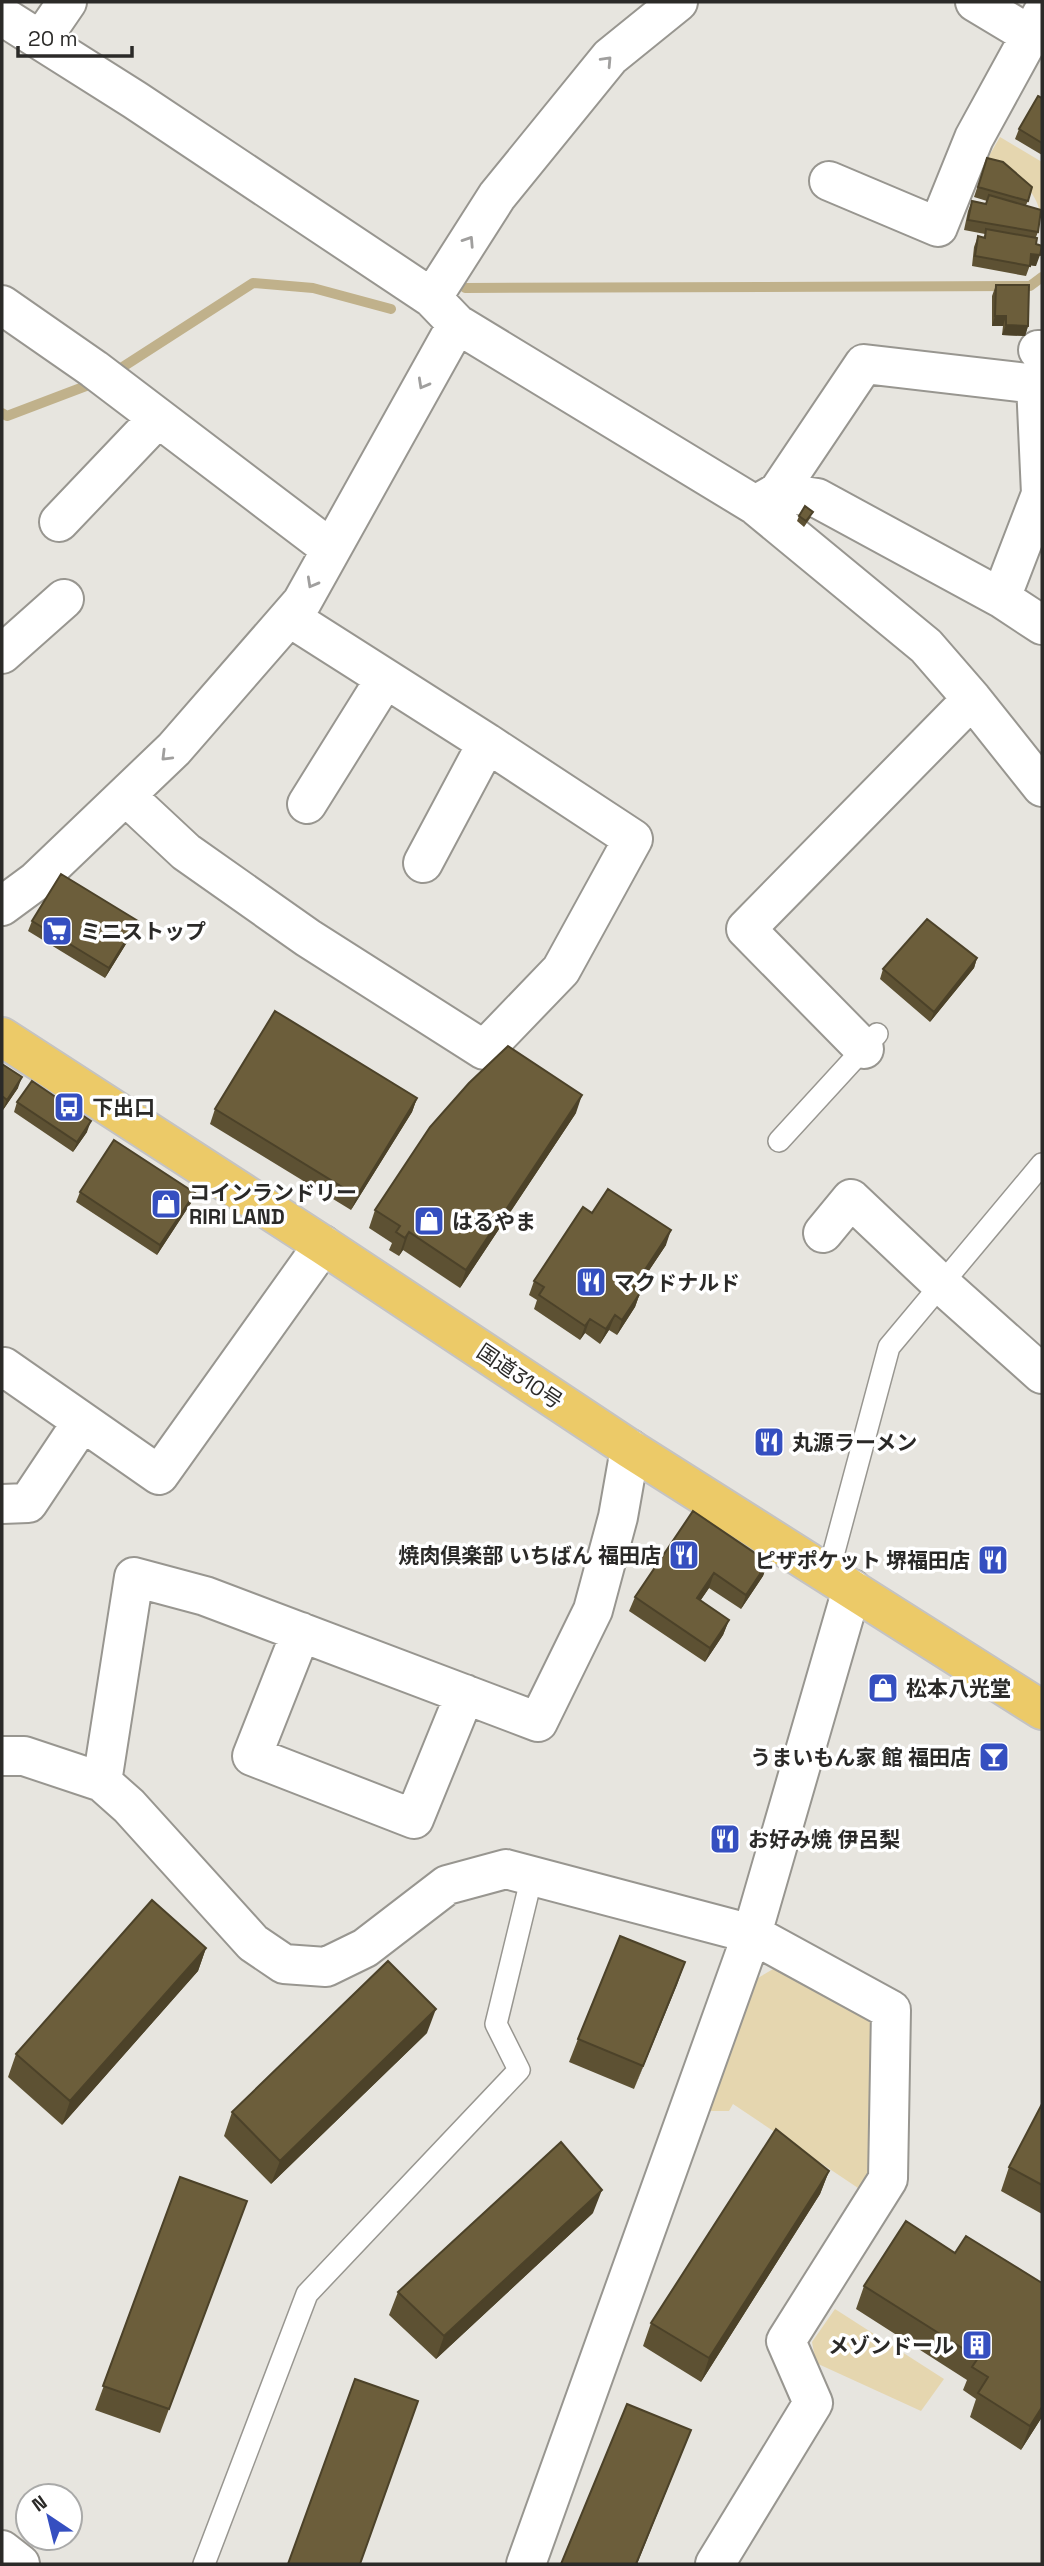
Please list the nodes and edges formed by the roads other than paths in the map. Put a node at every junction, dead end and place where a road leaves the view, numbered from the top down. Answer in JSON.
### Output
{"nodes":[{"id":1,"x":67,"y":2,"type":"edge"},
{"id":2,"x":678,"y":2,"type":"edge"},
{"id":3,"x":975,"y":2,"type":"edge"},
{"id":4,"x":2,"y":16,"type":"edge"},
{"id":5,"x":1036,"y":24,"type":"edge"},
{"id":6,"x":41,"y":40,"type":"junction"},
{"id":7,"x":829,"y":181,"type":"dead end"},
{"id":8,"x":2,"y":305,"type":"edge"},
{"id":9,"x":444,"y":311,"type":"junction"},
{"id":10,"x":158,"y":418,"type":"junction"},
{"id":11,"x":767,"y":498,"type":"junction"},
{"id":12,"x":59,"y":522,"type":"dead end"},
{"id":13,"x":331,"y":549,"type":"junction"},
{"id":14,"x":1001,"y":598,"type":"junction"},
{"id":15,"x":64,"y":599,"type":"dead end"},
{"id":16,"x":289,"y":617,"type":"junction"},
{"id":17,"x":1042,"y":625,"type":"edge"},
{"id":18,"x":2,"y":654,"type":"edge"},
{"id":19,"x":385,"y":679,"type":"junction"},
{"id":20,"x":972,"y":699,"type":"junction"},
{"id":21,"x":486,"y":743,"type":"junction"},
{"id":22,"x":1042,"y":787,"type":"edge"},
{"id":23,"x":125,"y":796,"type":"junction"},
{"id":24,"x":307,"y":804,"type":"dead end"},
{"id":25,"x":423,"y":863,"type":"dead end"},
{"id":26,"x":2,"y":906,"type":"edge"},
{"id":27,"x":2,"y":1037,"type":"edge"},
{"id":28,"x":870,"y":1042,"type":"joint"},
{"id":29,"x":779,"y":1141,"type":"dead end"},
{"id":30,"x":1042,"y":1164,"type":"edge"},
{"id":31,"x":823,"y":1233,"type":"dead end"},
{"id":32,"x":323,"y":1245,"type":"junction"},
{"id":33,"x":940,"y":1283,"type":"junction"},
{"id":34,"x":2,"y":1371,"type":"edge"},
{"id":35,"x":1042,"y":1374,"type":"edge"},
{"id":36,"x":82,"y":1422,"type":"junction"},
{"id":37,"x":630,"y":1449,"type":"junction"},
{"id":38,"x":2,"y":1504,"type":"edge"},
{"id":39,"x":840,"y":1581,"type":"junction"},
{"id":40,"x":301,"y":1632,"type":"junction"},
{"id":41,"x":465,"y":1694,"type":"junction"},
{"id":42,"x":1042,"y":1710,"type":"edge"},
{"id":43,"x":2,"y":1756,"type":"edge"},
{"id":44,"x":102,"y":1782,"type":"junction"},
{"id":45,"x":532,"y":1876,"type":"junction"},
{"id":46,"x":752,"y":1934,"type":"junction"},
{"id":47,"x":2,"y":2550,"type":"edge"},
{"id":48,"x":20,"y":2564,"type":"edge"},
{"id":49,"x":204,"y":2564,"type":"edge"},
{"id":50,"x":526,"y":2564,"type":"edge"},
{"id":51,"x":715,"y":2564,"type":"edge"}],
"edges":[{"from":1,"to":6,"type":"street"},
{"from":9,"to":2,"type":"street","one_way":true},
{"from":3,"to":5,"type":"street"},
{"from":4,"to":6,"type":"street"},
{"from":5,"to":7,"type":"street"},
{"from":6,"to":9,"type":"street"},
{"from":8,"to":10,"type":"street"},
{"from":9,"to":11,"type":"street"},
{"from":9,"to":13,"type":"street","one_way":true},
{"from":10,"to":12,"type":"street"},
{"from":10,"to":13,"type":"street"},
{"from":11,"to":14,"type":"street"},
{"from":11,"to":14,"type":"street"},
{"from":11,"to":20,"type":"street"},
{"from":13,"to":16,"type":"street","one_way":true},
{"from":14,"to":17,"type":"street"},
{"from":15,"to":18,"type":"street"},
{"from":16,"to":19,"type":"street"},
{"from":16,"to":23,"type":"street","one_way":true},
{"from":19,"to":21,"type":"street"},
{"from":19,"to":24,"type":"street"},
{"from":20,"to":22,"type":"street"},
{"from":20,"to":28,"type":"street"},
{"from":21,"to":23,"type":"street"},
{"from":21,"to":25,"type":"street"},
{"from":23,"to":26,"type":"street"},
{"from":27,"to":32,"type":"highway","name":"国道310号"},
{"from":28,"to":29,"type":"lane"},
{"from":30,"to":33,"type":"lane"},
{"from":31,"to":33,"type":"street"},
{"from":32,"to":36,"type":"street"},
{"from":32,"to":37,"type":"highway","name":"国道310号"},
{"from":33,"to":35,"type":"street"},
{"from":33,"to":39,"type":"lane"},
{"from":34,"to":36,"type":"street"},
{"from":36,"to":38,"type":"street"},
{"from":37,"to":39,"type":"highway","name":"国道310号"},
{"from":37,"to":41,"type":"street"},
{"from":39,"to":42,"type":"highway","name":"国道310号"},
{"from":39,"to":46,"type":"street"},
{"from":40,"to":41,"type":"street"},
{"from":40,"to":41,"type":"street"},
{"from":40,"to":44,"type":"street"},
{"from":43,"to":44,"type":"street"},
{"from":44,"to":45,"type":"street"},
{"from":45,"to":46,"type":"street"},
{"from":45,"to":49,"type":"lane"},
{"from":46,"to":50,"type":"street"},
{"from":46,"to":51,"type":"street"},
{"from":47,"to":48,"type":"street"}]}
